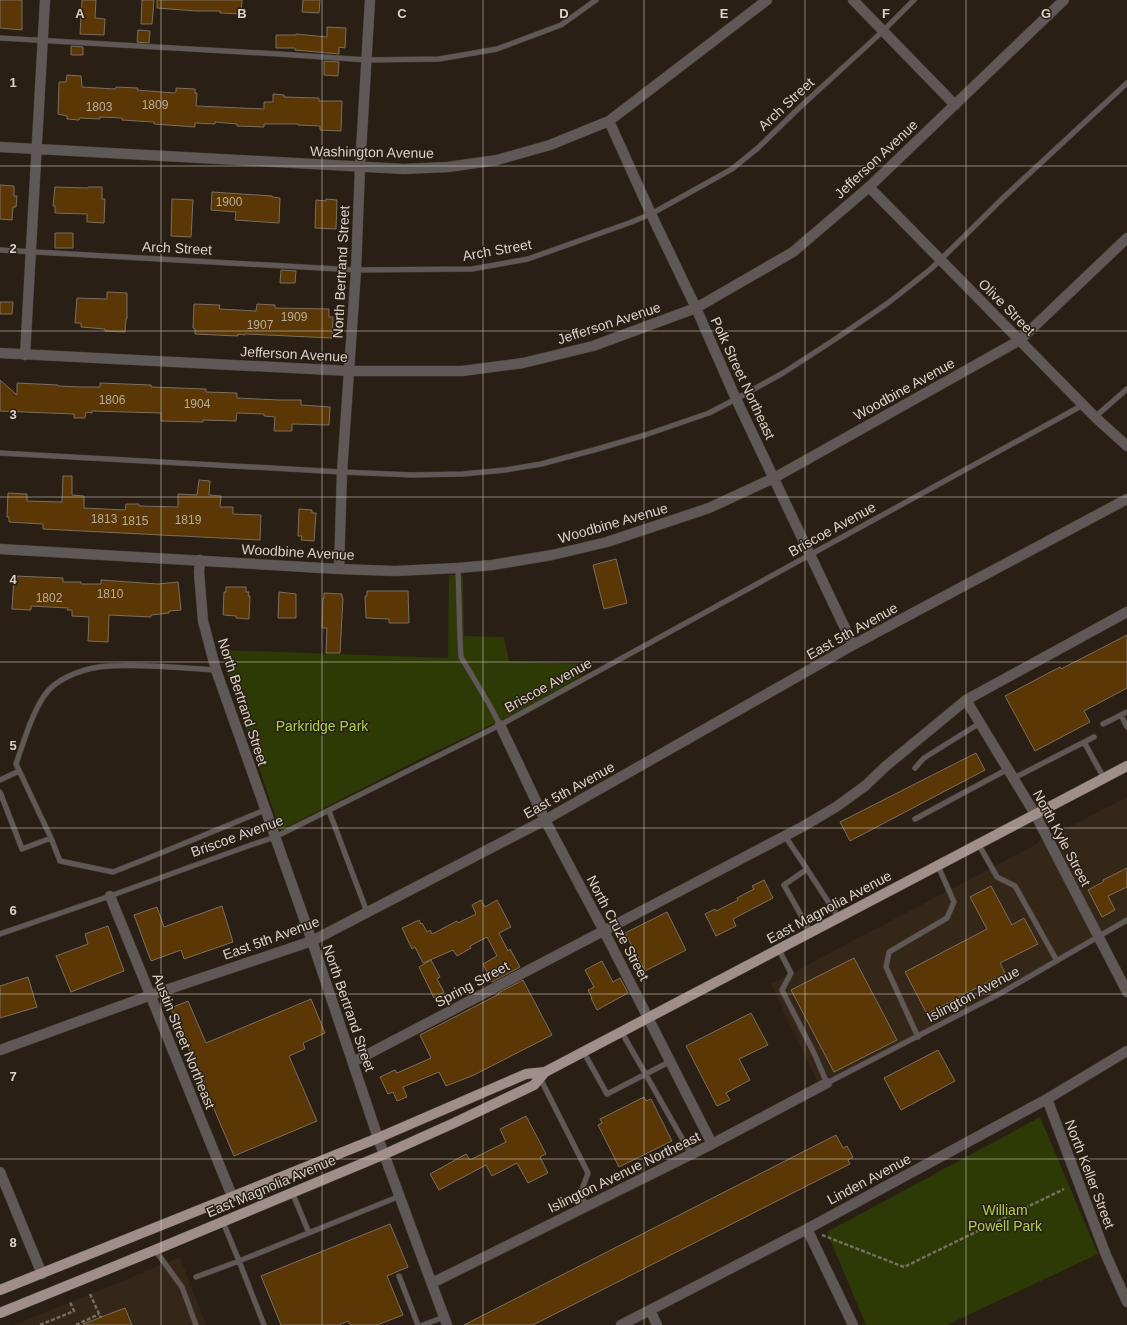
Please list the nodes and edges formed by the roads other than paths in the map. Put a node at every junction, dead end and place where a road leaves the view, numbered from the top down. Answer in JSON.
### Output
{"nodes":[{"id":1,"x":45,"y":0,"type":"edge"},
{"id":2,"x":370,"y":0,"type":"edge"},
{"id":3,"x":596,"y":0,"type":"edge"},
{"id":4,"x":767,"y":0,"type":"edge"},
{"id":5,"x":853,"y":0,"type":"edge"},
{"id":6,"x":914,"y":0,"type":"edge"},
{"id":7,"x":1064,"y":0,"type":"edge"},
{"id":8,"x":883,"y":31,"type":"junction"},
{"id":9,"x":0,"y":38,"type":"edge"},
{"id":10,"x":43,"y":41,"type":"junction"},
{"id":11,"x":367,"y":60,"type":"junction"},
{"id":12,"x":1127,"y":83,"type":"edge"},
{"id":13,"x":955,"y":105,"type":"junction"},
{"id":14,"x":609,"y":120,"type":"junction"},
{"id":15,"x":0,"y":147,"type":"edge"},
{"id":16,"x":37,"y":149,"type":"junction"},
{"id":17,"x":360,"y":168,"type":"junction"},
{"id":18,"x":869,"y":187,"type":"junction"},
{"id":19,"x":651,"y":214,"type":"junction"},
{"id":20,"x":1127,"y":238,"type":"edge"},
{"id":21,"x":0,"y":250,"type":"edge"},
{"id":22,"x":31,"y":252,"type":"junction"},
{"id":23,"x":941,"y":260,"type":"junction"},
{"id":24,"x":356,"y":270,"type":"junction"},
{"id":25,"x":696,"y":308,"type":"junction"},
{"id":26,"x":1020,"y":340,"type":"junction"},
{"id":27,"x":0,"y":353,"type":"edge"},
{"id":28,"x":25,"y":355,"type":"junction"},
{"id":29,"x":350,"y":371,"type":"junction"},
{"id":30,"x":1127,"y":389,"type":"edge"},
{"id":31,"x":736,"y":399,"type":"junction"},
{"id":32,"x":1083,"y":405,"type":"junction"},
{"id":33,"x":1095,"y":417,"type":"junction"},
{"id":34,"x":1127,"y":446,"type":"edge"},
{"id":35,"x":0,"y":453,"type":"edge"},
{"id":36,"x":342,"y":472,"type":"junction"},
{"id":37,"x":774,"y":478,"type":"junction"},
{"id":38,"x":1127,"y":498,"type":"edge"},
{"id":39,"x":0,"y":549,"type":"edge"},
{"id":40,"x":810,"y":555,"type":"junction"},
{"id":41,"x":200,"y":560,"type":"junction"},
{"id":42,"x":458,"y":568,"type":"junction"},
{"id":43,"x":339,"y":569,"type":"junction"},
{"id":44,"x":1127,"y":612,"type":"edge"},
{"id":45,"x":853,"y":645,"type":"junction"},
{"id":46,"x":216,"y":670,"type":"junction"},
{"id":47,"x":966,"y":700,"type":"junction"},
{"id":48,"x":1127,"y":712,"type":"edge"},
{"id":49,"x":1121,"y":715,"type":"junction"},
{"id":50,"x":980,"y":722,"type":"junction"},
{"id":51,"x":1103,"y":724,"type":"dead end"},
{"id":52,"x":500,"y":725,"type":"junction"},
{"id":53,"x":1127,"y":727,"type":"edge"},
{"id":54,"x":1094,"y":737,"type":"dead end"},
{"id":55,"x":1084,"y":742,"type":"junction"},
{"id":56,"x":1127,"y":766,"type":"edge"},
{"id":57,"x":915,"y":768,"type":"dead end"},
{"id":58,"x":1008,"y":769,"type":"junction"},
{"id":59,"x":19,"y":771,"type":"junction"},
{"id":60,"x":1014,"y":778,"type":"junction"},
{"id":61,"x":1104,"y":778,"type":"junction"},
{"id":62,"x":0,"y":780,"type":"edge"},
{"id":63,"x":0,"y":792,"type":"edge"},
{"id":64,"x":265,"y":810,"type":"junction"},
{"id":65,"x":329,"y":811,"type":"junction"},
{"id":66,"x":1035,"y":814,"type":"junction"},
{"id":67,"x":915,"y":818,"type":"dead end"},
{"id":68,"x":545,"y":820,"type":"junction"},
{"id":69,"x":785,"y":836,"type":"junction"},
{"id":70,"x":275,"y":837,"type":"junction"},
{"id":71,"x":51,"y":838,"type":"junction"},
{"id":72,"x":979,"y":845,"type":"junction"},
{"id":73,"x":938,"y":866,"type":"junction"},
{"id":74,"x":807,"y":869,"type":"junction"},
{"id":75,"x":110,"y":896,"type":"junction"},
{"id":76,"x":367,"y":912,"type":"junction"},
{"id":77,"x":838,"y":916,"type":"junction"},
{"id":78,"x":1127,"y":920,"type":"edge"},
{"id":79,"x":604,"y":931,"type":"junction"},
{"id":80,"x":811,"y":933,"type":"junction"},
{"id":81,"x":0,"y":934,"type":"edge"},
{"id":82,"x":1098,"y":938,"type":"junction"},
{"id":83,"x":312,"y":941,"type":"junction"},
{"id":84,"x":779,"y":950,"type":"junction"},
{"id":85,"x":1057,"y":961,"type":"junction"},
{"id":86,"x":1127,"y":992,"type":"edge"},
{"id":87,"x":151,"y":995,"type":"junction"},
{"id":88,"x":648,"y":1017,"type":"junction"},
{"id":89,"x":621,"y":1031,"type":"junction"},
{"id":90,"x":918,"y":1037,"type":"junction"},
{"id":91,"x":0,"y":1050,"type":"edge"},
{"id":92,"x":583,"y":1051,"type":"junction"},
{"id":93,"x":1127,"y":1051,"type":"edge"},
{"id":94,"x":670,"y":1061,"type":"junction"},
{"id":95,"x":353,"y":1062,"type":"junction"},
{"id":96,"x":646,"y":1074,"type":"junction"},
{"id":97,"x":542,"y":1075,"type":"junction"},
{"id":98,"x":827,"y":1083,"type":"junction"},
{"id":99,"x":1047,"y":1099,"type":"junction"},
{"id":100,"x":378,"y":1138,"type":"junction"},
{"id":101,"x":712,"y":1144,"type":"junction"},
{"id":102,"x":385,"y":1154,"type":"junction"},
{"id":103,"x":691,"y":1154,"type":"junction"},
{"id":104,"x":0,"y":1172,"type":"edge"},
{"id":105,"x":292,"y":1192,"type":"junction"},
{"id":106,"x":232,"y":1196,"type":"junction"},
{"id":107,"x":400,"y":1196,"type":"junction"},
{"id":108,"x":587,"y":1206,"type":"junction"},
{"id":109,"x":223,"y":1222,"type":"junction"},
{"id":110,"x":807,"y":1229,"type":"junction"},
{"id":111,"x":309,"y":1233,"type":"junction"},
{"id":112,"x":155,"y":1250,"type":"junction"},
{"id":113,"x":239,"y":1261,"type":"junction"},
{"id":114,"x":42,"y":1274,"type":"junction"},
{"id":115,"x":399,"y":1276,"type":"dead end"},
{"id":116,"x":196,"y":1277,"type":"dead end"},
{"id":117,"x":432,"y":1283,"type":"junction"},
{"id":118,"x":0,"y":1290,"type":"edge"},
{"id":119,"x":1127,"y":1302,"type":"edge"},
{"id":120,"x":650,"y":1310,"type":"junction"},
{"id":121,"x":0,"y":1313,"type":"edge"},
{"id":122,"x":446,"y":1321,"type":"edge"},
{"id":123,"x":196,"y":1325,"type":"edge"},
{"id":124,"x":264,"y":1325,"type":"edge"},
{"id":125,"x":418,"y":1325,"type":"edge"},
{"id":126,"x":423,"y":1325,"type":"edge"},
{"id":127,"x":621,"y":1325,"type":"edge"},
{"id":128,"x":657,"y":1325,"type":"edge"},
{"id":129,"x":853,"y":1325,"type":"edge"}],
"edges":[{"from":1,"to":10,"type":"street"},
{"from":2,"to":11,"type":"street","name":"North Bertrand Street"},
{"from":3,"to":11,"type":"lane"},
{"from":4,"to":14,"type":"street","name":"Washington Avenue"},
{"from":5,"to":8,"type":"street"},
{"from":6,"to":8,"type":"lane","name":"Arch Street"},
{"from":7,"to":13,"type":"street","name":"Jefferson Avenue"},
{"from":8,"to":13,"type":"street"},
{"from":8,"to":19,"type":"lane","name":"Arch Street"},
{"from":9,"to":10,"type":"lane"},
{"from":10,"to":11,"type":"lane"},
{"from":10,"to":16,"type":"street"},
{"from":11,"to":17,"type":"street","name":"North Bertrand Street"},
{"from":12,"to":23,"type":"lane"},
{"from":13,"to":18,"type":"street","name":"Jefferson Avenue"},
{"from":14,"to":17,"type":"street","name":"Washington Avenue"},
{"from":14,"to":19,"type":"street","name":"Polk Street Northeast"},
{"from":15,"to":16,"type":"street","name":"Washington Avenue"},
{"from":16,"to":17,"type":"street","name":"Washington Avenue"},
{"from":16,"to":22,"type":"street"},
{"from":17,"to":24,"type":"street","name":"North Bertrand Street"},
{"from":18,"to":23,"type":"street","name":"Olive Street"},
{"from":18,"to":25,"type":"street","name":"Jefferson Avenue"},
{"from":19,"to":24,"type":"lane","name":"Arch Street"},
{"from":19,"to":25,"type":"street","name":"Polk Street Northeast"},
{"from":20,"to":26,"type":"street","name":"Woodbine Avenue"},
{"from":21,"to":22,"type":"lane","name":"Arch Street"},
{"from":22,"to":24,"type":"lane","name":"Arch Street"},
{"from":22,"to":28,"type":"street"},
{"from":23,"to":26,"type":"street","name":"Olive Street"},
{"from":23,"to":31,"type":"lane"},
{"from":24,"to":29,"type":"street","name":"North Bertrand Street"},
{"from":25,"to":29,"type":"street","name":"Jefferson Avenue"},
{"from":25,"to":31,"type":"street","name":"Polk Street Northeast"},
{"from":26,"to":32,"type":"street","name":"Olive Street"},
{"from":26,"to":37,"type":"street","name":"Woodbine Avenue"},
{"from":27,"to":28,"type":"street","name":"Jefferson Avenue"},
{"from":28,"to":29,"type":"street","name":"Jefferson Avenue"},
{"from":29,"to":36,"type":"street","name":"North Bertrand Street"},
{"from":30,"to":33,"type":"lane"},
{"from":31,"to":36,"type":"lane"},
{"from":31,"to":37,"type":"street","name":"Polk Street Northeast"},
{"from":32,"to":33,"type":"street","name":"Olive Street"},
{"from":32,"to":40,"type":"lane","name":"Briscoe Avenue"},
{"from":33,"to":34,"type":"street","name":"Olive Street"},
{"from":35,"to":36,"type":"lane"},
{"from":36,"to":43,"type":"street","name":"North Bertrand Street"},
{"from":37,"to":40,"type":"street","name":"Polk Street Northeast"},
{"from":37,"to":42,"type":"street","name":"Woodbine Avenue"},
{"from":38,"to":45,"type":"street","name":"East 5th Avenue"},
{"from":39,"to":41,"type":"street","name":"Woodbine Avenue"},
{"from":40,"to":45,"type":"street","name":"Polk Street Northeast"},
{"from":40,"to":52,"type":"lane","name":"Briscoe Avenue"},
{"from":41,"to":43,"type":"street","name":"Woodbine Avenue"},
{"from":41,"to":46,"type":"street","name":"North Bertrand Street"},
{"from":42,"to":43,"type":"street","name":"Woodbine Avenue"},
{"from":42,"to":52,"type":"lane"},
{"from":44,"to":47,"type":"street","name":"Spring Street"},
{"from":45,"to":68,"type":"street","name":"East 5th Avenue"},
{"from":46,"to":59,"type":"lane"},
{"from":46,"to":64,"type":"street","name":"North Bertrand Street"},
{"from":47,"to":50,"type":"street","name":"North Kyle Street"},
{"from":47,"to":69,"type":"street","name":"Spring Street"},
{"from":48,"to":49,"type":"lane"},
{"from":49,"to":51,"type":"lane"},
{"from":49,"to":53,"type":"lane"},
{"from":50,"to":57,"type":"lane"},
{"from":50,"to":58,"type":"street","name":"North Kyle Street"},
{"from":52,"to":65,"type":"lane","name":"Briscoe Avenue"},
{"from":52,"to":68,"type":"street","name":"North Cruze Street"},
{"from":54,"to":55,"type":"lane"},
{"from":55,"to":60,"type":"lane"},
{"from":55,"to":61,"type":"lane"},
{"from":56,"to":61,"type":"main road","name":"East Magnolia Avenue"},
{"from":58,"to":60,"type":"street","name":"North Kyle Street"},
{"from":58,"to":67,"type":"lane"},
{"from":59,"to":62,"type":"lane"},
{"from":59,"to":71,"type":"lane"},
{"from":60,"to":66,"type":"street","name":"North Kyle Street"},
{"from":61,"to":66,"type":"main road","name":"East Magnolia Avenue"},
{"from":63,"to":71,"type":"lane"},
{"from":64,"to":70,"type":"street","name":"North Bertrand Street"},
{"from":64,"to":71,"type":"lane"},
{"from":65,"to":70,"type":"lane","name":"Briscoe Avenue"},
{"from":65,"to":76,"type":"lane"},
{"from":66,"to":72,"type":"main road","name":"East Magnolia Avenue"},
{"from":66,"to":82,"type":"street","name":"North Kyle Street"},
{"from":68,"to":76,"type":"street","name":"East 5th Avenue"},
{"from":68,"to":79,"type":"street","name":"North Cruze Street"},
{"from":69,"to":74,"type":"lane"},
{"from":69,"to":79,"type":"street","name":"Spring Street"},
{"from":70,"to":75,"type":"lane","name":"Briscoe Avenue"},
{"from":70,"to":83,"type":"street","name":"North Bertrand Street"},
{"from":72,"to":73,"type":"main road","name":"East Magnolia Avenue"},
{"from":72,"to":85,"type":"lane"},
{"from":73,"to":77,"type":"main road","name":"East Magnolia Avenue"},
{"from":73,"to":90,"type":"lane"},
{"from":74,"to":77,"type":"lane"},
{"from":74,"to":80,"type":"lane"},
{"from":75,"to":81,"type":"lane","name":"Briscoe Avenue"},
{"from":75,"to":87,"type":"street","name":"Austin Street Northeast"},
{"from":76,"to":83,"type":"street","name":"East 5th Avenue"},
{"from":77,"to":80,"type":"main road","name":"East Magnolia Avenue"},
{"from":78,"to":82,"type":"lane","name":"Islington Avenue"},
{"from":79,"to":88,"type":"street","name":"North Cruze Street"},
{"from":79,"to":95,"type":"street","name":"Spring Street"},
{"from":80,"to":84,"type":"main road","name":"East Magnolia Avenue"},
{"from":82,"to":85,"type":"lane","name":"Islington Avenue"},
{"from":82,"to":86,"type":"street","name":"North Kyle Street"},
{"from":83,"to":87,"type":"street","name":"East 5th Avenue"},
{"from":83,"to":95,"type":"street","name":"North Bertrand Street"},
{"from":84,"to":88,"type":"main road","name":"East Magnolia Avenue"},
{"from":84,"to":98,"type":"lane"},
{"from":85,"to":90,"type":"lane","name":"Islington Avenue"},
{"from":87,"to":91,"type":"street","name":"East 5th Avenue"},
{"from":87,"to":106,"type":"street","name":"Austin Street Northeast"},
{"from":88,"to":89,"type":"main road","name":"East Magnolia Avenue"},
{"from":88,"to":94,"type":"street","name":"North Cruze Street"},
{"from":89,"to":92,"type":"main road","name":"East Magnolia Avenue"},
{"from":89,"to":96,"type":"lane"},
{"from":90,"to":98,"type":"lane","name":"Islington Avenue"},
{"from":92,"to":96,"type":"lane"},
{"from":92,"to":97,"type":"main road","name":"East Magnolia Avenue"},
{"from":93,"to":99,"type":"street","name":"Linden Avenue"},
{"from":94,"to":96,"type":"lane"},
{"from":94,"to":101,"type":"street","name":"North Cruze Street"},
{"from":95,"to":100,"type":"street","name":"North Bertrand Street"},
{"from":96,"to":103,"type":"lane"},
{"from":97,"to":100,"type":"main road","name":"East Magnolia Avenue"},
{"from":97,"to":102,"type":"main road","name":"East Magnolia Avenue"},
{"from":97,"to":108,"type":"lane"},
{"from":98,"to":101,"type":"street","name":"Islington Avenue Northeast"},
{"from":99,"to":110,"type":"street","name":"Linden Avenue"},
{"from":99,"to":119,"type":"street","name":"North Keller Street"},
{"from":100,"to":102,"type":"street","name":"North Bertrand Street"},
{"from":100,"to":106,"type":"main road","name":"East Magnolia Avenue"},
{"from":101,"to":103,"type":"street","name":"Islington Avenue Northeast"},
{"from":102,"to":105,"type":"main road","name":"East Magnolia Avenue"},
{"from":102,"to":107,"type":"street","name":"North Bertrand Street"},
{"from":103,"to":108,"type":"street","name":"Islington Avenue Northeast"},
{"from":104,"to":114,"type":"street"},
{"from":105,"to":109,"type":"main road","name":"East Magnolia Avenue"},
{"from":105,"to":111,"type":"lane"},
{"from":106,"to":114,"type":"main road","name":"East Magnolia Avenue"},
{"from":107,"to":111,"type":"lane"},
{"from":107,"to":117,"type":"street","name":"North Bertrand Street"},
{"from":108,"to":117,"type":"street","name":"Islington Avenue Northeast"},
{"from":109,"to":112,"type":"main road","name":"East Magnolia Avenue"},
{"from":109,"to":113,"type":"lane"},
{"from":110,"to":120,"type":"street","name":"Linden Avenue"},
{"from":110,"to":129,"type":"street"},
{"from":111,"to":113,"type":"lane"},
{"from":112,"to":121,"type":"main road","name":"East Magnolia Avenue"},
{"from":112,"to":123,"type":"lane"},
{"from":113,"to":116,"type":"lane"},
{"from":113,"to":124,"type":"lane"},
{"from":114,"to":118,"type":"main road","name":"East Magnolia Avenue"},
{"from":115,"to":125,"type":"lane"},
{"from":117,"to":122,"type":"street","name":"North Bertrand Street"},
{"from":120,"to":127,"type":"street","name":"Linden Avenue"},
{"from":120,"to":128,"type":"street"},
{"from":122,"to":126,"type":"lane"}]}
